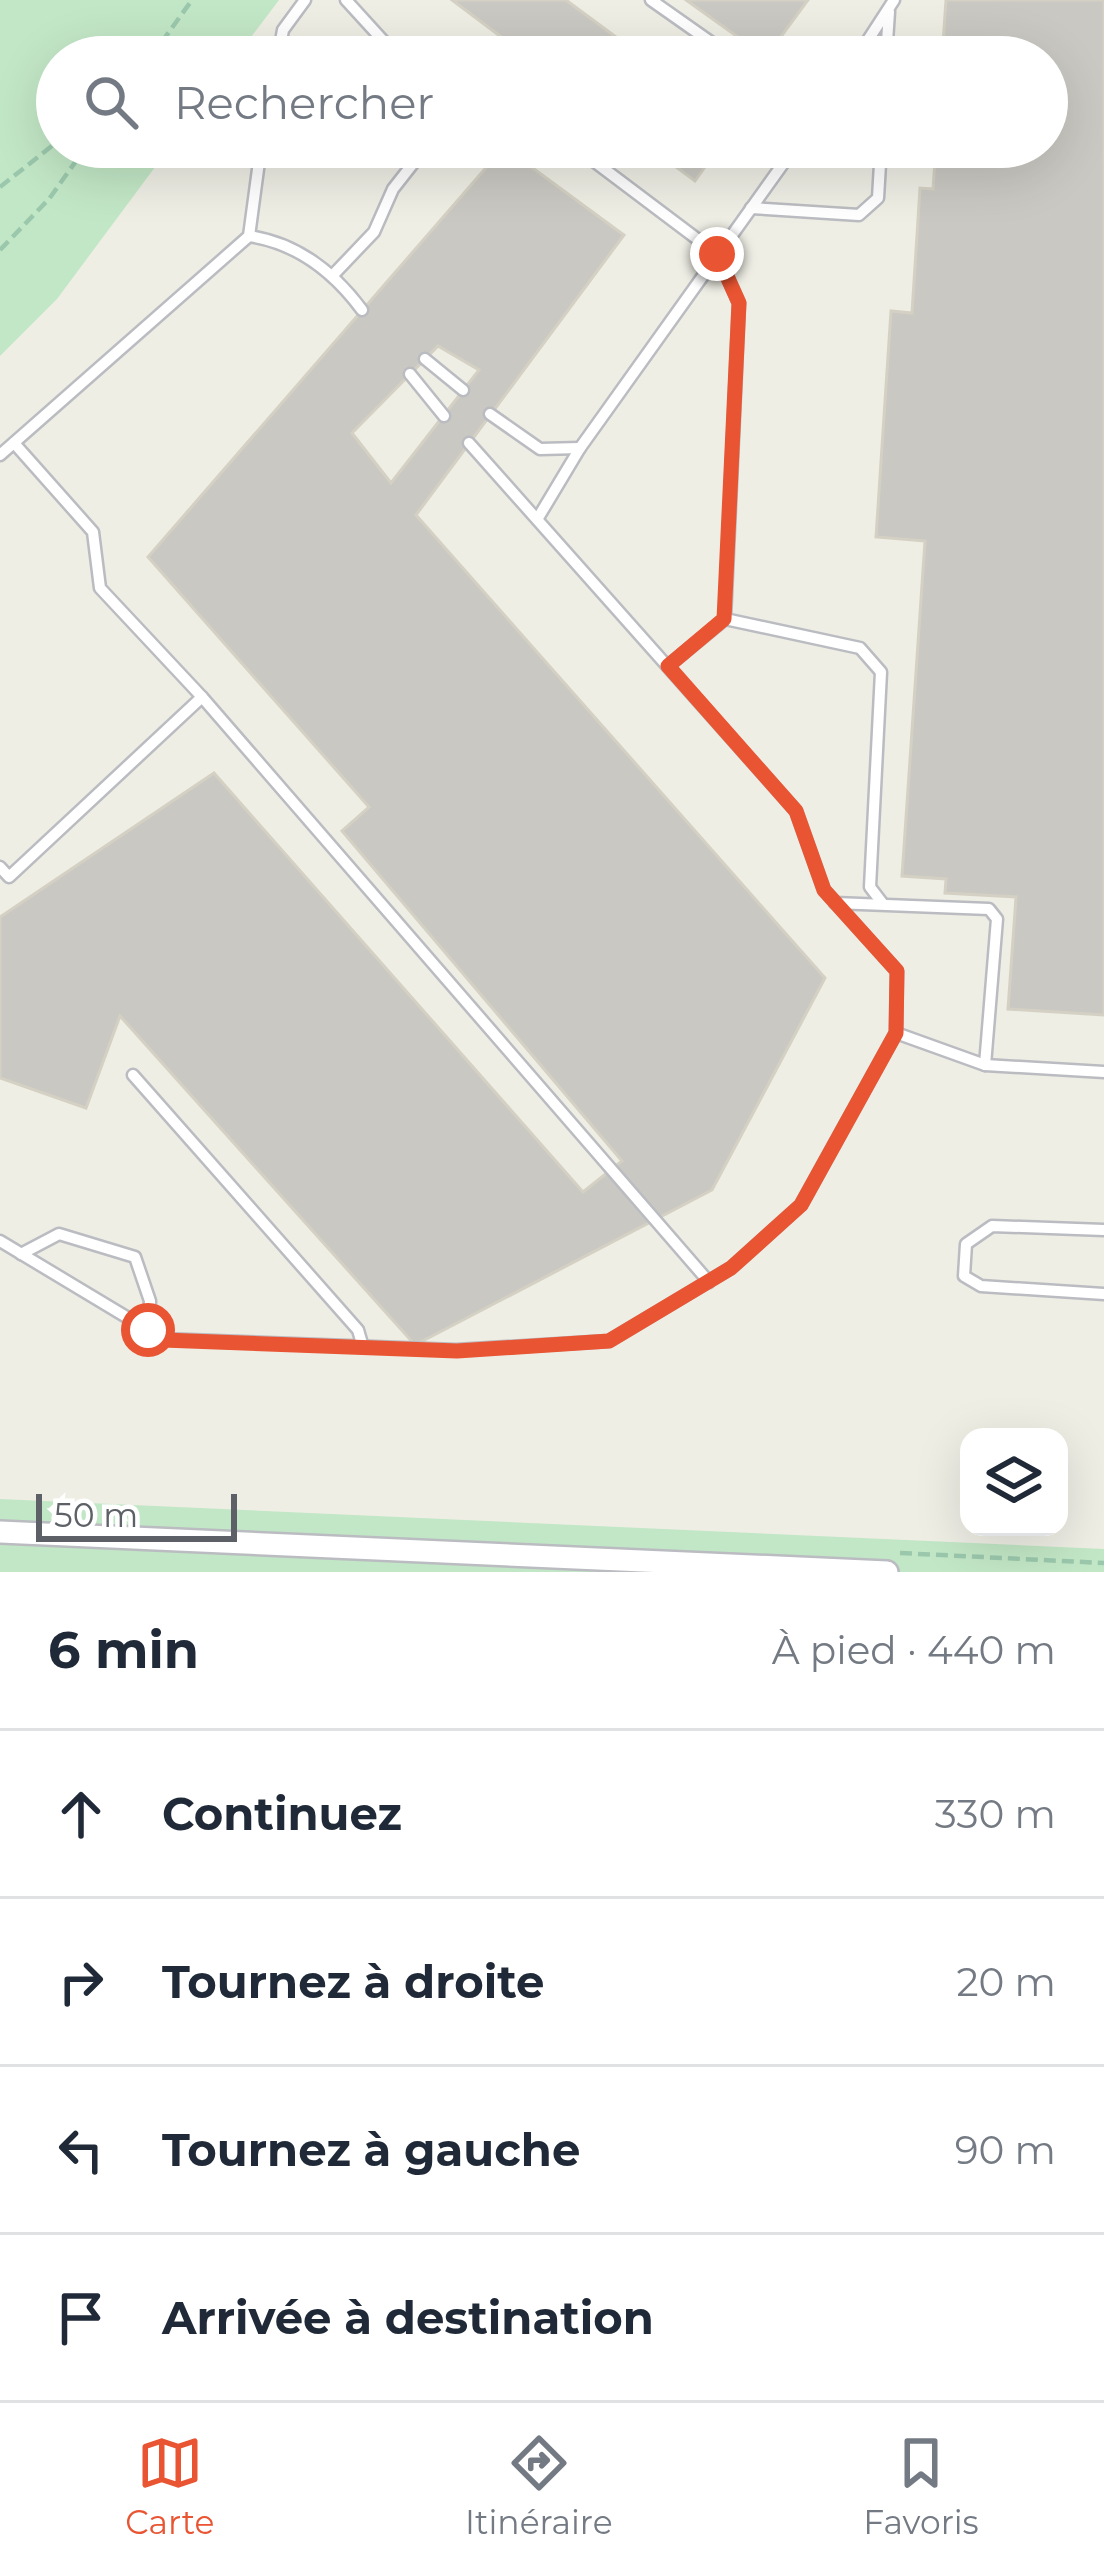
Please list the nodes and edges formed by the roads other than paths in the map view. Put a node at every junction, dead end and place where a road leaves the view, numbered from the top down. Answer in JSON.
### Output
{"nodes":[{"id":1,"x":305,"y":0,"type":"edge"},
{"id":2,"x":346,"y":0,"type":"edge"},
{"id":3,"x":651,"y":0,"type":"edge"},
{"id":4,"x":892,"y":4,"type":"edge"},
{"id":5,"x":282,"y":36,"type":"edge"},
{"id":6,"x":379,"y":36,"type":"edge"},
{"id":7,"x":702,"y":36,"type":"edge"},
{"id":8,"x":871,"y":36,"type":"edge"},
{"id":9,"x":888,"y":36,"type":"edge"},
{"id":10,"x":258,"y":168,"type":"edge"},
{"id":11,"x":409,"y":168,"type":"edge"},
{"id":12,"x":602,"y":168,"type":"edge"},
{"id":13,"x":780,"y":168,"type":"edge"},
{"id":14,"x":880,"y":168,"type":"edge"},
{"id":15,"x":752,"y":208,"type":"junction"},
{"id":16,"x":249,"y":236,"type":"junction"},
{"id":17,"x":717,"y":254,"type":"junction"},
{"id":18,"x":333,"y":275,"type":"junction"},
{"id":19,"x":363,"y":309,"type":"dead end"},
{"id":20,"x":425,"y":359,"type":"dead end"},
{"id":21,"x":410,"y":374,"type":"dead end"},
{"id":22,"x":463,"y":390,"type":"dead end"},
{"id":23,"x":490,"y":414,"type":"dead end"},
{"id":24,"x":443,"y":416,"type":"dead end"},
{"id":25,"x":14,"y":443,"type":"junction"},
{"id":26,"x":469,"y":443,"type":"dead end"},
{"id":27,"x":580,"y":448,"type":"junction"},
{"id":28,"x":0,"y":455,"type":"edge"},
{"id":29,"x":538,"y":518,"type":"junction"},
{"id":30,"x":724,"y":619,"type":"junction"},
{"id":31,"x":668,"y":666,"type":"junction"},
{"id":32,"x":202,"y":698,"type":"junction"},
{"id":33,"x":3,"y":876,"type":"edge"},
{"id":34,"x":835,"y":903,"type":"junction"},
{"id":35,"x":883,"y":904,"type":"junction"},
{"id":36,"x":896,"y":1033,"type":"junction"},
{"id":37,"x":985,"y":1065,"type":"junction"},
{"id":38,"x":1104,"y":1072,"type":"edge"},
{"id":39,"x":133,"y":1075,"type":"dead end"},
{"id":40,"x":1104,"y":1230,"type":"edge"},
{"id":41,"x":0,"y":1241,"type":"edge"},
{"id":42,"x":21,"y":1254,"type":"junction"},
{"id":43,"x":709,"y":1282,"type":"junction"},
{"id":44,"x":1104,"y":1294,"type":"edge"},
{"id":45,"x":148,"y":1330,"type":"junction"},
{"id":46,"x":364,"y":1347,"type":"junction"},
{"id":47,"x":0,"y":1532,"type":"edge"},
{"id":48,"x":887,"y":1572,"type":"edge"}],
"edges":[{"from":1,"to":5,"type":"lane"},
{"from":2,"to":6,"type":"lane"},
{"from":3,"to":7,"type":"lane"},
{"from":4,"to":8,"type":"lane"},
{"from":4,"to":9,"type":"lane"},
{"from":10,"to":16,"type":"lane"},
{"from":11,"to":18,"type":"lane"},
{"from":12,"to":17,"type":"lane"},
{"from":13,"to":15,"type":"lane"},
{"from":14,"to":15,"type":"lane"},
{"from":15,"to":17,"type":"lane"},
{"from":16,"to":18,"type":"lane"},
{"from":16,"to":25,"type":"lane"},
{"from":17,"to":27,"type":"lane"},
{"from":17,"to":30,"type":"lane"},
{"from":18,"to":19,"type":"lane"},
{"from":20,"to":22,"type":"lane"},
{"from":21,"to":24,"type":"lane"},
{"from":23,"to":27,"type":"lane"},
{"from":25,"to":28,"type":"lane"},
{"from":25,"to":32,"type":"lane"},
{"from":26,"to":29,"type":"lane"},
{"from":27,"to":29,"type":"lane"},
{"from":29,"to":31,"type":"lane"},
{"from":30,"to":31,"type":"lane"},
{"from":30,"to":35,"type":"lane"},
{"from":31,"to":34,"type":"lane"},
{"from":32,"to":33,"type":"lane"},
{"from":32,"to":43,"type":"lane"},
{"from":34,"to":35,"type":"lane"},
{"from":34,"to":36,"type":"lane"},
{"from":35,"to":37,"type":"lane"},
{"from":36,"to":37,"type":"lane"},
{"from":36,"to":43,"type":"lane"},
{"from":37,"to":38,"type":"lane"},
{"from":39,"to":46,"type":"lane"},
{"from":40,"to":44,"type":"lane"},
{"from":41,"to":42,"type":"lane"},
{"from":42,"to":45,"type":"lane"},
{"from":42,"to":45,"type":"lane"},
{"from":43,"to":46,"type":"lane"},
{"from":45,"to":46,"type":"lane"},
{"from":47,"to":48,"type":"street"}]}
